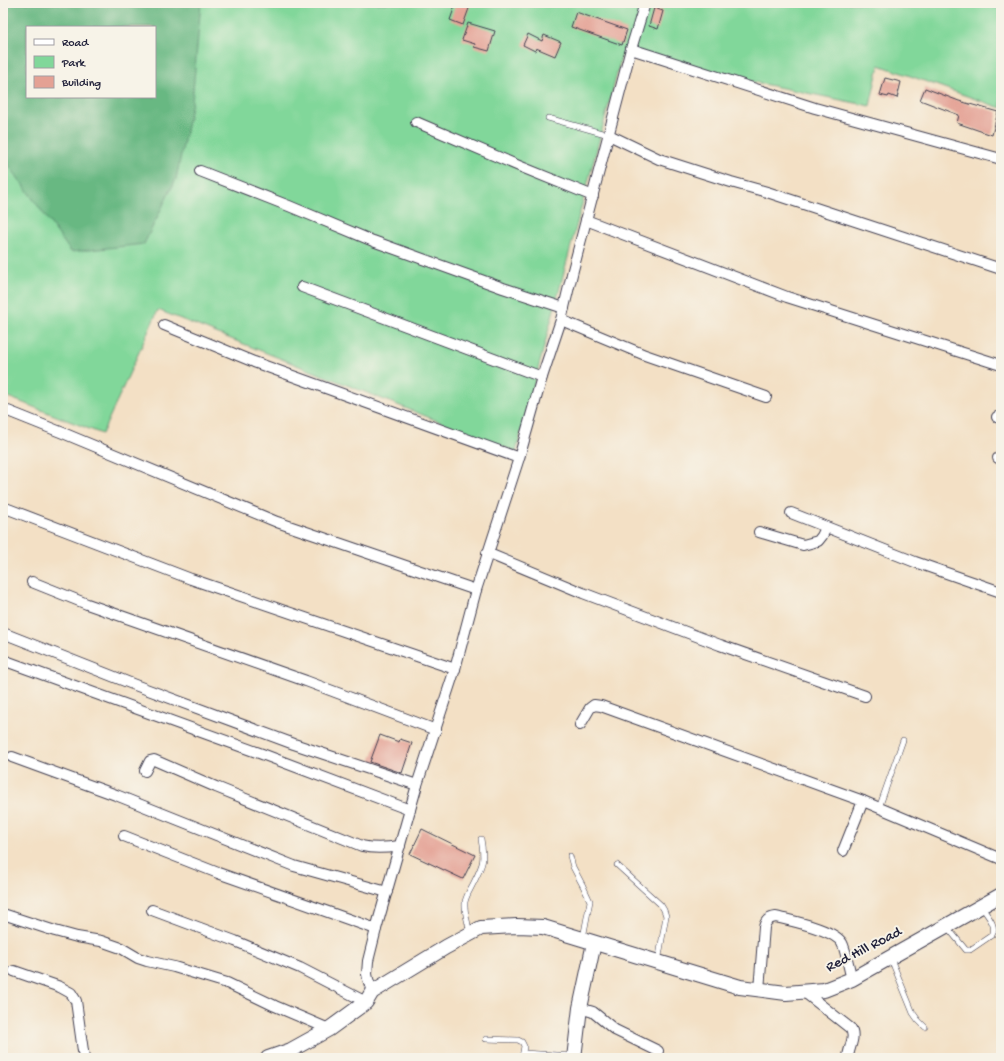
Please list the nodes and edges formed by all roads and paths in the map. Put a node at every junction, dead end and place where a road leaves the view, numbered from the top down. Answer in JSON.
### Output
{"nodes":[{"id":1,"x":645,"y":3,"type":"edge"},
{"id":2,"x":631,"y":49,"type":"junction"},
{"id":3,"x":548,"y":118,"type":"dead end"},
{"id":4,"x":416,"y":122,"type":"dead end"},
{"id":5,"x":609,"y":135,"type":"junction"},
{"id":6,"x":1001,"y":159,"type":"edge"},
{"id":7,"x":200,"y":171,"type":"dead end"},
{"id":8,"x":593,"y":196,"type":"junction"},
{"id":9,"x":586,"y":220,"type":"junction"},
{"id":10,"x":1001,"y":269,"type":"edge"},
{"id":11,"x":302,"y":287,"type":"dead end"},
{"id":12,"x":564,"y":308,"type":"junction"},
{"id":13,"x":561,"y":320,"type":"junction"},
{"id":14,"x":164,"y":325,"type":"dead end"},
{"id":15,"x":1001,"y":365,"type":"edge"},
{"id":16,"x":542,"y":377,"type":"junction"},
{"id":17,"x":766,"y":397,"type":"dead end"},
{"id":18,"x":3,"y":409,"type":"edge"},
{"id":19,"x":518,"y":458,"type":"junction"},
{"id":20,"x":3,"y":507,"type":"edge"},
{"id":21,"x":791,"y":513,"type":"dead end"},
{"id":22,"x":826,"y":528,"type":"junction"},
{"id":23,"x":759,"y":532,"type":"dead end"},
{"id":24,"x":487,"y":553,"type":"junction"},
{"id":25,"x":32,"y":582,"type":"dead end"},
{"id":26,"x":476,"y":590,"type":"junction"},
{"id":27,"x":1001,"y":592,"type":"edge"},
{"id":28,"x":3,"y":633,"type":"edge"},
{"id":29,"x":3,"y":660,"type":"edge"},
{"id":30,"x":455,"y":669,"type":"junction"},
{"id":31,"x":865,"y":696,"type":"dead end"},
{"id":32,"x":580,"y":725,"type":"dead end"},
{"id":33,"x":436,"y":730,"type":"junction"},
{"id":34,"x":903,"y":740,"type":"dead end"},
{"id":35,"x":12,"y":757,"type":"dead end"},
{"id":36,"x":145,"y":771,"type":"dead end"},
{"id":37,"x":417,"y":785,"type":"junction"},
{"id":38,"x":863,"y":801,"type":"junction"},
{"id":39,"x":879,"y":808,"type":"junction"},
{"id":40,"x":410,"y":810,"type":"junction"},
{"id":41,"x":124,"y":836,"type":"dead end"},
{"id":42,"x":481,"y":840,"type":"dead end"},
{"id":43,"x":400,"y":846,"type":"junction"},
{"id":44,"x":843,"y":851,"type":"dead end"},
{"id":45,"x":570,"y":856,"type":"dead end"},
{"id":46,"x":1001,"y":859,"type":"edge"},
{"id":47,"x":617,"y":865,"type":"dead end"},
{"id":48,"x":387,"y":892,"type":"junction"},
{"id":49,"x":1001,"y":895,"type":"edge"},
{"id":50,"x":981,"y":906,"type":"junction"},
{"id":51,"x":152,"y":910,"type":"dead end"},
{"id":52,"x":3,"y":914,"type":"edge"},
{"id":53,"x":946,"y":926,"type":"junction"},
{"id":54,"x":376,"y":929,"type":"junction"},
{"id":55,"x":470,"y":934,"type":"junction"},
{"id":56,"x":588,"y":941,"type":"junction"},
{"id":57,"x":890,"y":958,"type":"junction"},
{"id":58,"x":658,"y":962,"type":"junction"},
{"id":59,"x":14,"y":971,"type":"dead end"},
{"id":60,"x":852,"y":979,"type":"junction"},
{"id":61,"x":759,"y":990,"type":"junction"},
{"id":62,"x":803,"y":991,"type":"junction"},
{"id":63,"x":369,"y":997,"type":"junction"},
{"id":64,"x":580,"y":1008,"type":"junction"},
{"id":65,"x":925,"y":1027,"type":"dead end"},
{"id":66,"x":329,"y":1029,"type":"junction"},
{"id":67,"x":486,"y":1039,"type":"dead end"},
{"id":68,"x":658,"y":1051,"type":"dead end"},
{"id":69,"x":523,"y":1055,"type":"edge"},
{"id":70,"x":574,"y":1057,"type":"edge"},
{"id":71,"x":84,"y":1058,"type":"edge"},
{"id":72,"x":268,"y":1058,"type":"edge"},
{"id":73,"x":848,"y":1058,"type":"edge"}],
"edges":[{"from":1,"to":2,"type":"street"},
{"from":2,"to":5,"type":"street"},
{"from":2,"to":6,"type":"street"},
{"from":3,"to":5,"type":"lane"},
{"from":4,"to":8,"type":"street"},
{"from":5,"to":8,"type":"street"},
{"from":5,"to":10,"type":"street"},
{"from":7,"to":12,"type":"street"},
{"from":8,"to":9,"type":"street"},
{"from":9,"to":12,"type":"street"},
{"from":9,"to":15,"type":"street"},
{"from":11,"to":16,"type":"street"},
{"from":12,"to":13,"type":"street"},
{"from":13,"to":16,"type":"street"},
{"from":13,"to":17,"type":"street"},
{"from":14,"to":19,"type":"street"},
{"from":16,"to":19,"type":"street"},
{"from":18,"to":26,"type":"street"},
{"from":19,"to":24,"type":"street"},
{"from":20,"to":30,"type":"street"},
{"from":21,"to":22,"type":"street"},
{"from":22,"to":23,"type":"street"},
{"from":22,"to":27,"type":"street"},
{"from":24,"to":26,"type":"street"},
{"from":24,"to":31,"type":"street"},
{"from":25,"to":33,"type":"street"},
{"from":26,"to":30,"type":"street"},
{"from":28,"to":37,"type":"street"},
{"from":29,"to":40,"type":"street"},
{"from":30,"to":33,"type":"street"},
{"from":32,"to":38,"type":"street"},
{"from":33,"to":37,"type":"street"},
{"from":34,"to":39,"type":"lane"},
{"from":35,"to":48,"type":"street"},
{"from":36,"to":43,"type":"street"},
{"from":37,"to":40,"type":"street"},
{"from":38,"to":39,"type":"street"},
{"from":38,"to":44,"type":"street"},
{"from":39,"to":46,"type":"street"},
{"from":40,"to":43,"type":"street"},
{"from":41,"to":54,"type":"street"},
{"from":42,"to":55,"type":"lane"},
{"from":43,"to":48,"type":"street"},
{"from":45,"to":56,"type":"lane"},
{"from":47,"to":58,"type":"lane"},
{"from":48,"to":54,"type":"street"},
{"from":49,"to":50,"type":"street","name":"Red Hill Road"},
{"from":50,"to":53,"type":"street","name":"Red Hill Road"},
{"from":50,"to":53,"type":"lane"},
{"from":51,"to":63,"type":"street"},
{"from":52,"to":66,"type":"street"},
{"from":53,"to":57,"type":"street","name":"Red Hill Road"},
{"from":54,"to":63,"type":"street"},
{"from":55,"to":56,"type":"street","name":"Red Hill Road"},
{"from":55,"to":63,"type":"street","name":"Red Hill Road"},
{"from":56,"to":58,"type":"street","name":"Red Hill Road"},
{"from":56,"to":64,"type":"street"},
{"from":57,"to":60,"type":"street","name":"Red Hill Road"},
{"from":57,"to":65,"type":"lane"},
{"from":58,"to":61,"type":"street","name":"Red Hill Road"},
{"from":59,"to":71,"type":"street"},
{"from":60,"to":61,"type":"street"},
{"from":60,"to":62,"type":"street","name":"Red Hill Road"},
{"from":61,"to":62,"type":"street","name":"Red Hill Road"},
{"from":62,"to":73,"type":"street"},
{"from":63,"to":66,"type":"street","name":"Red Hill Road"},
{"from":64,"to":68,"type":"street"},
{"from":64,"to":70,"type":"street"},
{"from":66,"to":72,"type":"street","name":"Red Hill Road"},
{"from":67,"to":69,"type":"lane"},
{"from":69,"to":70,"type":"lane"}]}
